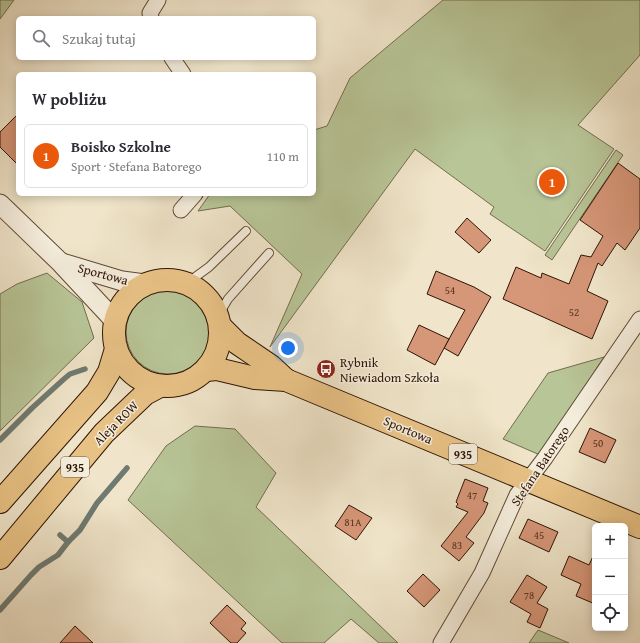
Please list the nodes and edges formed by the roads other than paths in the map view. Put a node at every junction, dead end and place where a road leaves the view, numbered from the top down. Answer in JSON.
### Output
{"nodes":[{"id":1,"x":158,"y":0,"type":"edge"},
{"id":2,"x":151,"y":16,"type":"edge"},
{"id":3,"x":173,"y":60,"type":"edge"},
{"id":4,"x":182,"y":72,"type":"edge"},
{"id":5,"x":192,"y":196,"type":"edge"},
{"id":6,"x":0,"y":204,"type":"edge"},
{"id":7,"x":181,"y":210,"type":"dead end"},
{"id":8,"x":246,"y":231,"type":"dead end"},
{"id":9,"x":269,"y":253,"type":"dead end"},
{"id":10,"x":61,"y":263,"type":"junction"},
{"id":11,"x":187,"y":283,"type":"junction"},
{"id":12,"x":145,"y":284,"type":"junction"},
{"id":13,"x":640,"y":318,"type":"edge"},
{"id":14,"x":115,"y":321,"type":"junction"},
{"id":15,"x":219,"y":321,"type":"junction"},
{"id":16,"x":116,"y":349,"type":"junction"},
{"id":17,"x":206,"y":370,"type":"junction"},
{"id":18,"x":286,"y":380,"type":"junction"},
{"id":19,"x":160,"y":386,"type":"junction"},
{"id":20,"x":528,"y":480,"type":"junction"},
{"id":21,"x":0,"y":502,"type":"edge"},
{"id":22,"x":640,"y":526,"type":"edge"},
{"id":23,"x":0,"y":558,"type":"edge"},
{"id":24,"x":441,"y":643,"type":"edge"}],
"edges":[{"from":1,"to":2,"type":"street"},
{"from":3,"to":4,"type":"street"},
{"from":5,"to":7,"type":"street"},
{"from":6,"to":10,"type":"street","name":"Sportowa"},
{"from":8,"to":11,"type":"lane"},
{"from":9,"to":15,"type":"lane"},
{"from":10,"to":12,"type":"street","name":"Sportowa"},
{"from":10,"to":14,"type":"street","name":"Sportowa"},
{"from":11,"to":12,"type":"main road","number":"935"},
{"from":11,"to":15,"type":"main road","number":"935"},
{"from":12,"to":14,"type":"main road","number":"935"},
{"from":13,"to":20,"type":"street","name":"Stefana Batorego"},
{"from":14,"to":16,"type":"main road","number":"935"},
{"from":15,"to":17,"type":"main road","number":"935"},
{"from":15,"to":18,"type":"main road","name":"Sportowa","number":"935"},
{"from":16,"to":19,"type":"main road","number":"935"},
{"from":16,"to":21,"type":"main road","number":"935"},
{"from":17,"to":18,"type":"main road","name":"Sportowa","number":"935"},
{"from":17,"to":19,"type":"main road","number":"935"},
{"from":18,"to":20,"type":"main road","name":"Sportowa","number":"935"},
{"from":19,"to":23,"type":"main road","name":"Aleja ROW","number":"935"},
{"from":20,"to":22,"type":"main road","name":"Sportowa","number":"935"},
{"from":20,"to":24,"type":"street","name":"Stefana Batorego"}]}
